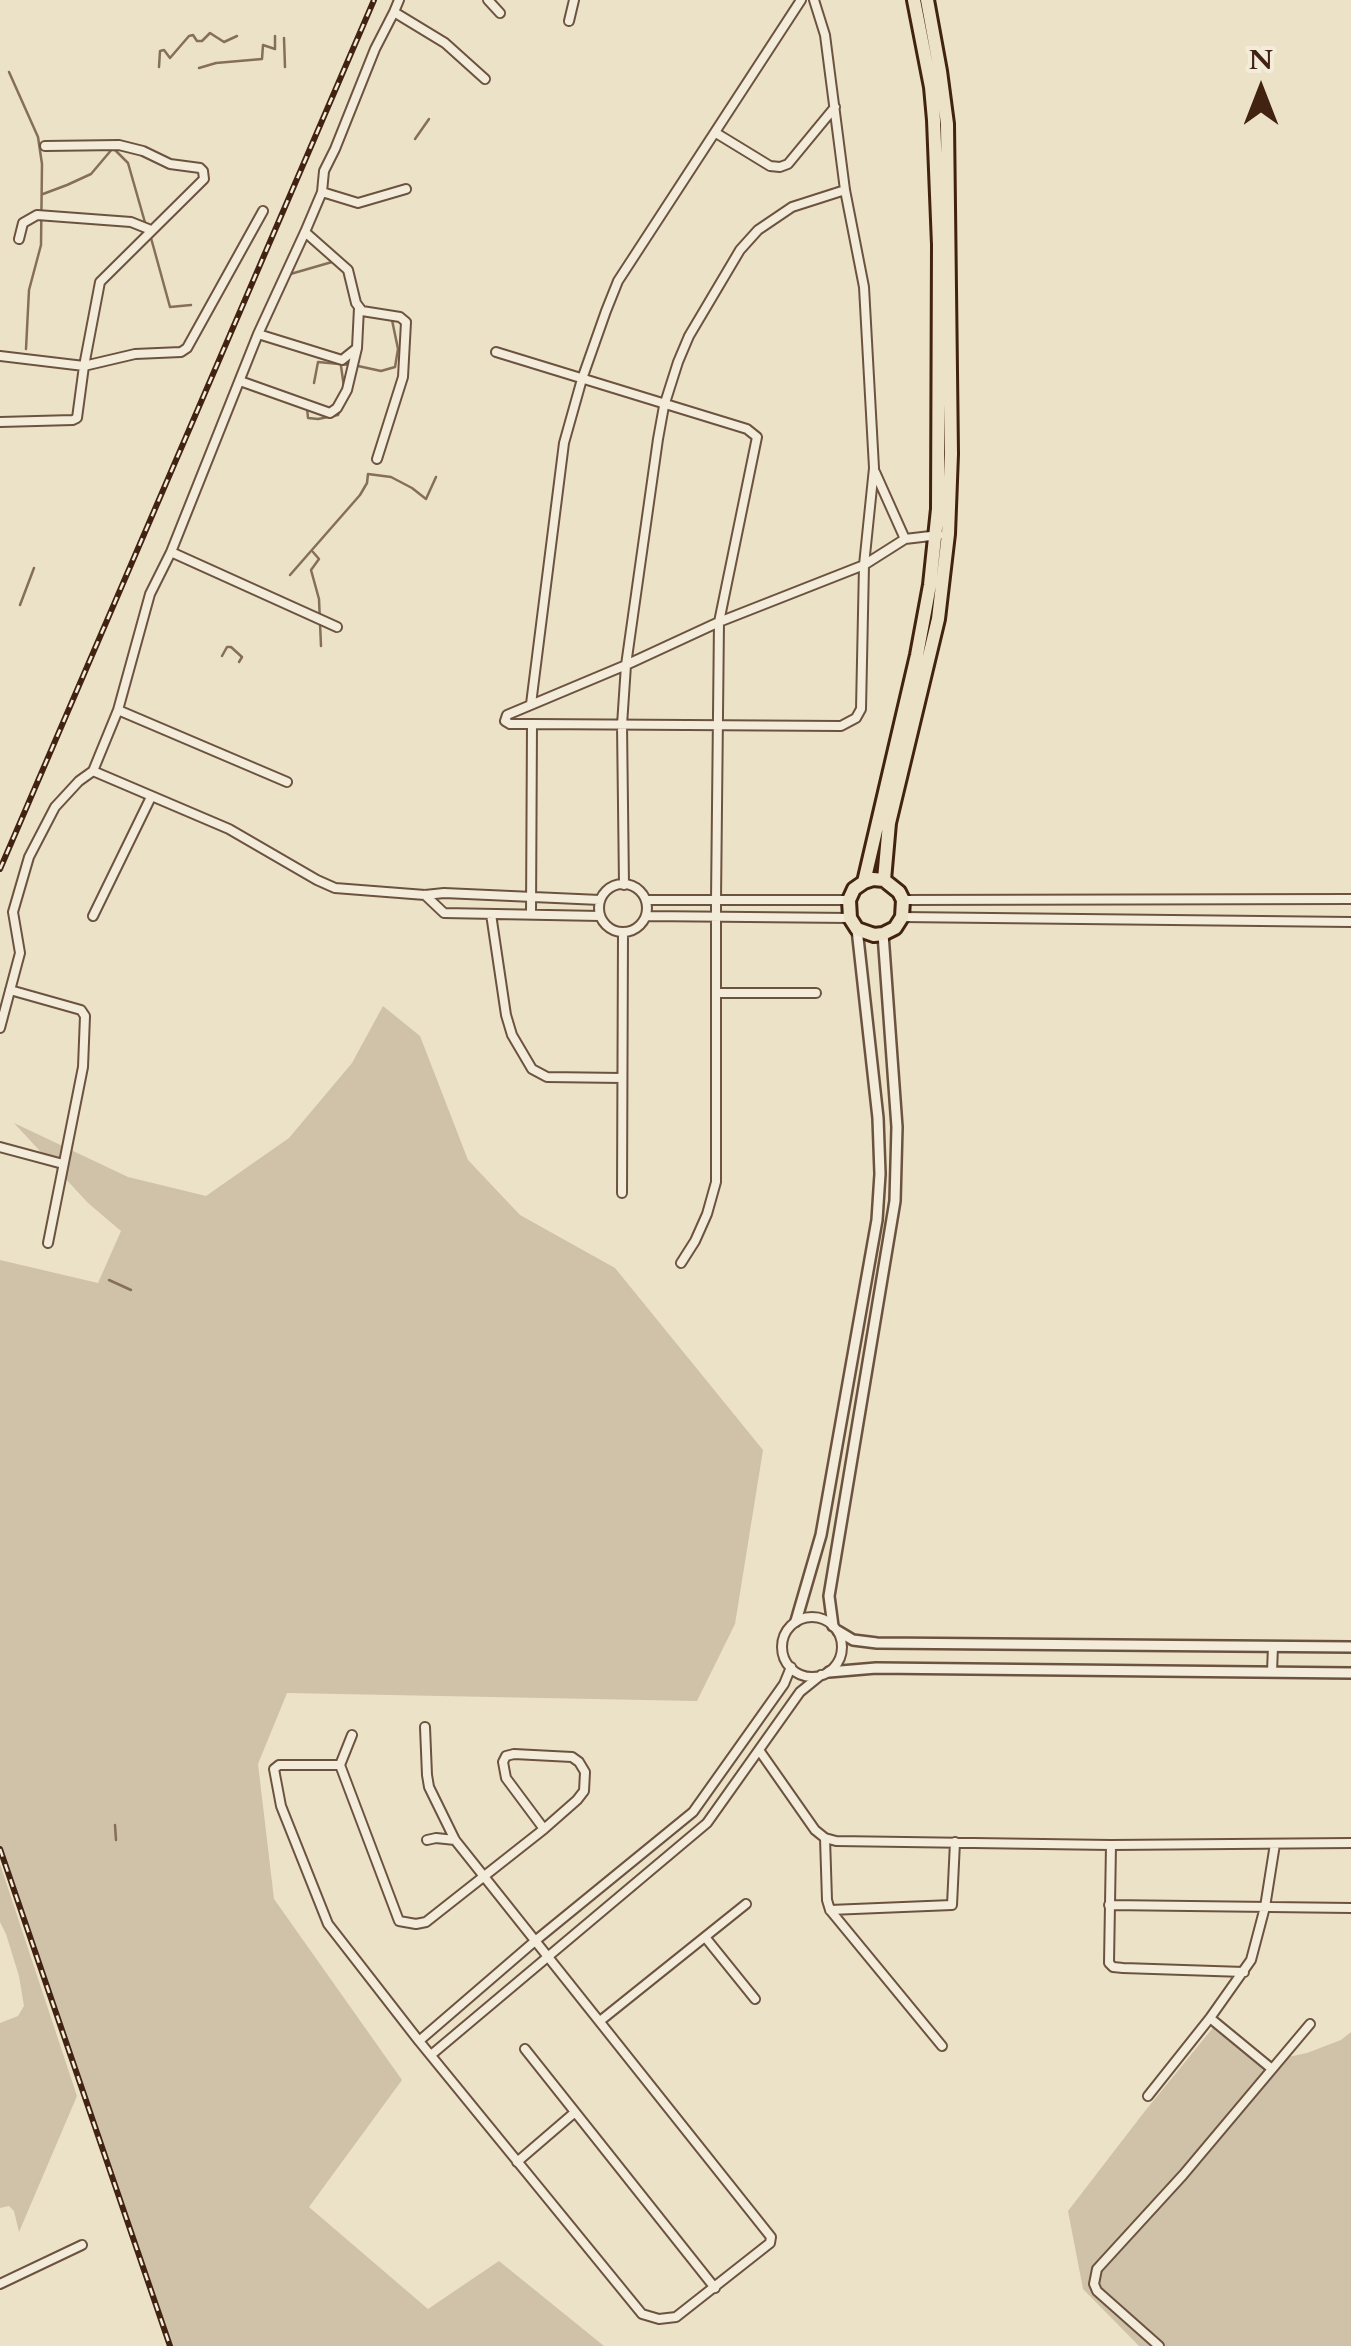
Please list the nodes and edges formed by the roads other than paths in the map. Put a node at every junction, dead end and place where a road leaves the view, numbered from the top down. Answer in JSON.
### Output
{"nodes":[{"id":1,"x":399,"y":0,"type":"edge"},
{"id":2,"x":488,"y":0,"type":"edge"},
{"id":3,"x":574,"y":0,"type":"edge"},
{"id":4,"x":801,"y":0,"type":"edge"},
{"id":5,"x":814,"y":0,"type":"edge"},
{"id":6,"x":914,"y":0,"type":"edge"},
{"id":7,"x":927,"y":0,"type":"edge"},
{"id":8,"x":394,"y":12,"type":"junction"},
{"id":9,"x":500,"y":12,"type":"dead end"},
{"id":10,"x":569,"y":21,"type":"dead end"},
{"id":11,"x":486,"y":78,"type":"dead end"},
{"id":12,"x":835,"y":107,"type":"junction"},
{"id":13,"x":716,"y":133,"type":"junction"},
{"id":14,"x":45,"y":146,"type":"dead end"},
{"id":15,"x":942,"y":188,"type":"junction"},
{"id":16,"x":406,"y":189,"type":"dead end"},
{"id":17,"x":845,"y":190,"type":"junction"},
{"id":18,"x":322,"y":192,"type":"junction"},
{"id":19,"x":263,"y":212,"type":"dead end"},
{"id":20,"x":151,"y":230,"type":"junction"},
{"id":21,"x":306,"y":232,"type":"junction"},
{"id":22,"x":19,"y":239,"type":"dead end"},
{"id":23,"x":359,"y":308,"type":"junction"},
{"id":24,"x":258,"y":334,"type":"junction"},
{"id":25,"x":357,"y":348,"type":"junction"},
{"id":26,"x":496,"y":352,"type":"dead end"},
{"id":27,"x":0,"y":356,"type":"edge"},
{"id":28,"x":84,"y":366,"type":"junction"},
{"id":29,"x":582,"y":379,"type":"junction"},
{"id":30,"x":240,"y":381,"type":"junction"},
{"id":31,"x":664,"y":406,"type":"junction"},
{"id":32,"x":0,"y":422,"type":"edge"},
{"id":33,"x":377,"y":460,"type":"dead end"},
{"id":34,"x":874,"y":468,"type":"junction"},
{"id":35,"x":942,"y":534,"type":"junction"},
{"id":36,"x":905,"y":539,"type":"junction"},
{"id":37,"x":171,"y":552,"type":"junction"},
{"id":38,"x":864,"y":565,"type":"junction"},
{"id":39,"x":719,"y":622,"type":"junction"},
{"id":40,"x":337,"y":626,"type":"dead end"},
{"id":41,"x":626,"y":665,"type":"junction"},
{"id":42,"x":531,"y":704,"type":"junction"},
{"id":43,"x":118,"y":710,"type":"junction"},
{"id":44,"x":532,"y":724,"type":"junction"},
{"id":45,"x":719,"y":725,"type":"junction"},
{"id":46,"x":622,"y":726,"type":"junction"},
{"id":47,"x":93,"y":770,"type":"junction"},
{"id":48,"x":287,"y":782,"type":"dead end"},
{"id":49,"x":151,"y":797,"type":"junction"},
{"id":50,"x":884,"y":880,"type":"junction"},
{"id":51,"x":864,"y":882,"type":"junction"},
{"id":52,"x":624,"y":884,"type":"junction"},
{"id":53,"x":425,"y":895,"type":"junction"},
{"id":54,"x":530,"y":899,"type":"junction"},
{"id":55,"x":1351,"y":899,"type":"edge"},
{"id":56,"x":600,"y":900,"type":"junction"},
{"id":57,"x":646,"y":900,"type":"junction"},
{"id":58,"x":716,"y":900,"type":"junction"},
{"id":59,"x":848,"y":900,"type":"junction"},
{"id":60,"x":903,"y":900,"type":"junction"},
{"id":61,"x":491,"y":914,"type":"junction"},
{"id":62,"x":531,"y":914,"type":"junction"},
{"id":63,"x":94,"y":916,"type":"dead end"},
{"id":64,"x":600,"y":916,"type":"junction"},
{"id":65,"x":646,"y":916,"type":"junction"},
{"id":66,"x":716,"y":917,"type":"junction"},
{"id":67,"x":902,"y":917,"type":"junction"},
{"id":68,"x":1351,"y":922,"type":"edge"},
{"id":69,"x":853,"y":924,"type":"junction"},
{"id":70,"x":623,"y":932,"type":"junction"},
{"id":71,"x":884,"y":934,"type":"junction"},
{"id":72,"x":10,"y":990,"type":"junction"},
{"id":73,"x":717,"y":993,"type":"junction"},
{"id":74,"x":816,"y":993,"type":"dead end"},
{"id":75,"x":0,"y":1028,"type":"edge"},
{"id":76,"x":622,"y":1078,"type":"junction"},
{"id":77,"x":0,"y":1147,"type":"edge"},
{"id":78,"x":63,"y":1164,"type":"junction"},
{"id":79,"x":622,"y":1193,"type":"dead end"},
{"id":80,"x":48,"y":1243,"type":"dead end"},
{"id":81,"x":681,"y":1263,"type":"dead end"},
{"id":82,"x":796,"y":1622,"type":"junction"},
{"id":83,"x":836,"y":1628,"type":"junction"},
{"id":84,"x":1272,"y":1646,"type":"junction"},
{"id":85,"x":1351,"y":1647,"type":"edge"},
{"id":86,"x":791,"y":1668,"type":"junction"},
{"id":87,"x":1272,"y":1672,"type":"junction"},
{"id":88,"x":1351,"y":1672,"type":"edge"},
{"id":89,"x":825,"y":1674,"type":"junction"},
{"id":90,"x":426,"y":1727,"type":"dead end"},
{"id":91,"x":352,"y":1735,"type":"dead end"},
{"id":92,"x":759,"y":1750,"type":"junction"},
{"id":93,"x":340,"y":1765,"type":"junction"},
{"id":94,"x":693,"y":1812,"type":"junction"},
{"id":95,"x":708,"y":1823,"type":"junction"},
{"id":96,"x":544,"y":1828,"type":"junction"},
{"id":97,"x":825,"y":1838,"type":"junction"},
{"id":98,"x":427,"y":1840,"type":"dead end"},
{"id":99,"x":455,"y":1840,"type":"junction"},
{"id":100,"x":955,"y":1842,"type":"junction"},
{"id":101,"x":1351,"y":1843,"type":"edge"},
{"id":102,"x":1112,"y":1844,"type":"junction"},
{"id":103,"x":1275,"y":1844,"type":"junction"},
{"id":104,"x":485,"y":1876,"type":"junction"},
{"id":105,"x":746,"y":1904,"type":"dead end"},
{"id":106,"x":1109,"y":1904,"type":"junction"},
{"id":107,"x":1265,"y":1907,"type":"junction"},
{"id":108,"x":1351,"y":1908,"type":"edge"},
{"id":109,"x":830,"y":1910,"type":"junction"},
{"id":110,"x":705,"y":1936,"type":"junction"},
{"id":111,"x":535,"y":1942,"type":"junction"},
{"id":112,"x":548,"y":1956,"type":"junction"},
{"id":113,"x":1244,"y":1972,"type":"junction"},
{"id":114,"x":755,"y":1999,"type":"dead end"},
{"id":115,"x":1210,"y":2018,"type":"junction"},
{"id":116,"x":600,"y":2021,"type":"junction"},
{"id":117,"x":1310,"y":2024,"type":"dead end"},
{"id":118,"x":419,"y":2041,"type":"junction"},
{"id":119,"x":942,"y":2046,"type":"dead end"},
{"id":120,"x":525,"y":2049,"type":"dead end"},
{"id":121,"x":431,"y":2055,"type":"junction"},
{"id":122,"x":1272,"y":2069,"type":"junction"},
{"id":123,"x":1148,"y":2096,"type":"dead end"},
{"id":124,"x":574,"y":2113,"type":"junction"},
{"id":125,"x":517,"y":2162,"type":"junction"},
{"id":126,"x":82,"y":2245,"type":"dead end"},
{"id":127,"x":0,"y":2284,"type":"edge"},
{"id":128,"x":715,"y":2288,"type":"junction"},
{"id":129,"x":1159,"y":2346,"type":"edge"}],
"edges":[{"from":1,"to":8,"type":"street"},
{"from":2,"to":9,"type":"street"},
{"from":3,"to":10,"type":"street"},
{"from":4,"to":13,"type":"street"},
{"from":5,"to":12,"type":"street"},
{"from":6,"to":15,"type":"highway"},
{"from":7,"to":15,"type":"highway"},
{"from":8,"to":11,"type":"street"},
{"from":8,"to":18,"type":"street"},
{"from":12,"to":13,"type":"street"},
{"from":12,"to":17,"type":"street"},
{"from":13,"to":29,"type":"street"},
{"from":14,"to":20,"type":"street"},
{"from":15,"to":35,"type":"highway"},
{"from":16,"to":18,"type":"street"},
{"from":17,"to":31,"type":"street"},
{"from":17,"to":34,"type":"street"},
{"from":18,"to":21,"type":"street"},
{"from":19,"to":28,"type":"street"},
{"from":20,"to":22,"type":"street"},
{"from":20,"to":28,"type":"street"},
{"from":21,"to":23,"type":"street"},
{"from":21,"to":24,"type":"street"},
{"from":23,"to":25,"type":"street"},
{"from":23,"to":33,"type":"street"},
{"from":24,"to":25,"type":"street"},
{"from":24,"to":30,"type":"street"},
{"from":25,"to":30,"type":"street"},
{"from":26,"to":29,"type":"street"},
{"from":27,"to":28,"type":"street"},
{"from":28,"to":32,"type":"street"},
{"from":29,"to":31,"type":"street"},
{"from":29,"to":42,"type":"street"},
{"from":30,"to":37,"type":"street"},
{"from":31,"to":39,"type":"street"},
{"from":31,"to":41,"type":"street"},
{"from":34,"to":36,"type":"street"},
{"from":34,"to":38,"type":"street"},
{"from":35,"to":36,"type":"street"},
{"from":35,"to":50,"type":"highway"},
{"from":35,"to":51,"type":"highway"},
{"from":36,"to":38,"type":"street"},
{"from":37,"to":40,"type":"street"},
{"from":37,"to":43,"type":"street"},
{"from":38,"to":39,"type":"street"},
{"from":38,"to":45,"type":"street"},
{"from":39,"to":41,"type":"street"},
{"from":39,"to":45,"type":"street"},
{"from":41,"to":42,"type":"street"},
{"from":41,"to":46,"type":"street"},
{"from":42,"to":44,"type":"street"},
{"from":43,"to":47,"type":"street"},
{"from":43,"to":48,"type":"street"},
{"from":44,"to":46,"type":"street"},
{"from":44,"to":54,"type":"street"},
{"from":45,"to":46,"type":"street"},
{"from":45,"to":58,"type":"street"},
{"from":46,"to":52,"type":"street"},
{"from":47,"to":49,"type":"street"},
{"from":47,"to":72,"type":"street"},
{"from":49,"to":53,"type":"street"},
{"from":49,"to":63,"type":"street"},
{"from":50,"to":51,"type":"highway"},
{"from":50,"to":60,"type":"highway"},
{"from":51,"to":59,"type":"highway"},
{"from":52,"to":56,"type":"street"},
{"from":52,"to":57,"type":"street"},
{"from":53,"to":54,"type":"street"},
{"from":53,"to":61,"type":"street"},
{"from":54,"to":56,"type":"street"},
{"from":54,"to":62,"type":"street"},
{"from":55,"to":60,"type":"street"},
{"from":56,"to":64,"type":"street"},
{"from":57,"to":58,"type":"street"},
{"from":57,"to":65,"type":"street"},
{"from":58,"to":59,"type":"street"},
{"from":58,"to":66,"type":"street"},
{"from":59,"to":69,"type":"highway"},
{"from":60,"to":67,"type":"highway"},
{"from":61,"to":62,"type":"street"},
{"from":61,"to":76,"type":"street"},
{"from":62,"to":64,"type":"street"},
{"from":64,"to":70,"type":"street"},
{"from":65,"to":66,"type":"street"},
{"from":65,"to":70,"type":"street"},
{"from":66,"to":69,"type":"street"},
{"from":66,"to":73,"type":"street"},
{"from":67,"to":68,"type":"street"},
{"from":67,"to":71,"type":"highway"},
{"from":69,"to":71,"type":"highway"},
{"from":69,"to":82,"type":"street"},
{"from":70,"to":76,"type":"street"},
{"from":71,"to":83,"type":"street"},
{"from":72,"to":75,"type":"street"},
{"from":72,"to":78,"type":"street"},
{"from":73,"to":74,"type":"street"},
{"from":73,"to":81,"type":"street"},
{"from":76,"to":79,"type":"street"},
{"from":77,"to":78,"type":"street"},
{"from":78,"to":80,"type":"street"},
{"from":82,"to":83,"type":"street"},
{"from":82,"to":86,"type":"street"},
{"from":83,"to":84,"type":"street"},
{"from":83,"to":89,"type":"street"},
{"from":84,"to":85,"type":"street"},
{"from":84,"to":87,"type":"street"},
{"from":86,"to":89,"type":"street"},
{"from":86,"to":94,"type":"street"},
{"from":87,"to":88,"type":"street"},
{"from":87,"to":89,"type":"street"},
{"from":89,"to":92,"type":"street"},
{"from":90,"to":99,"type":"street"},
{"from":91,"to":93,"type":"street"},
{"from":92,"to":95,"type":"street"},
{"from":92,"to":97,"type":"street"},
{"from":93,"to":104,"type":"street"},
{"from":93,"to":118,"type":"street"},
{"from":94,"to":95,"type":"street"},
{"from":94,"to":111,"type":"street"},
{"from":95,"to":112,"type":"street"},
{"from":96,"to":96,"type":"street"},
{"from":96,"to":104,"type":"street"},
{"from":97,"to":100,"type":"street"},
{"from":97,"to":109,"type":"street"},
{"from":98,"to":99,"type":"street"},
{"from":99,"to":104,"type":"street"},
{"from":100,"to":102,"type":"street"},
{"from":100,"to":109,"type":"street"},
{"from":101,"to":103,"type":"street"},
{"from":102,"to":103,"type":"street"},
{"from":102,"to":106,"type":"street"},
{"from":103,"to":107,"type":"street"},
{"from":104,"to":111,"type":"street"},
{"from":105,"to":110,"type":"street"},
{"from":106,"to":107,"type":"street"},
{"from":106,"to":113,"type":"street"},
{"from":107,"to":108,"type":"street"},
{"from":107,"to":113,"type":"street"},
{"from":109,"to":119,"type":"street"},
{"from":110,"to":114,"type":"street"},
{"from":110,"to":116,"type":"street"},
{"from":111,"to":112,"type":"street"},
{"from":111,"to":118,"type":"street"},
{"from":112,"to":116,"type":"street"},
{"from":112,"to":121,"type":"street"},
{"from":113,"to":115,"type":"street"},
{"from":115,"to":122,"type":"street"},
{"from":115,"to":123,"type":"street"},
{"from":116,"to":128,"type":"street"},
{"from":117,"to":122,"type":"street"},
{"from":118,"to":121,"type":"street"},
{"from":120,"to":124,"type":"street"},
{"from":121,"to":125,"type":"street"},
{"from":122,"to":129,"type":"street"},
{"from":124,"to":125,"type":"street"},
{"from":124,"to":128,"type":"street"},
{"from":125,"to":128,"type":"street"},
{"from":126,"to":127,"type":"street"}]}
